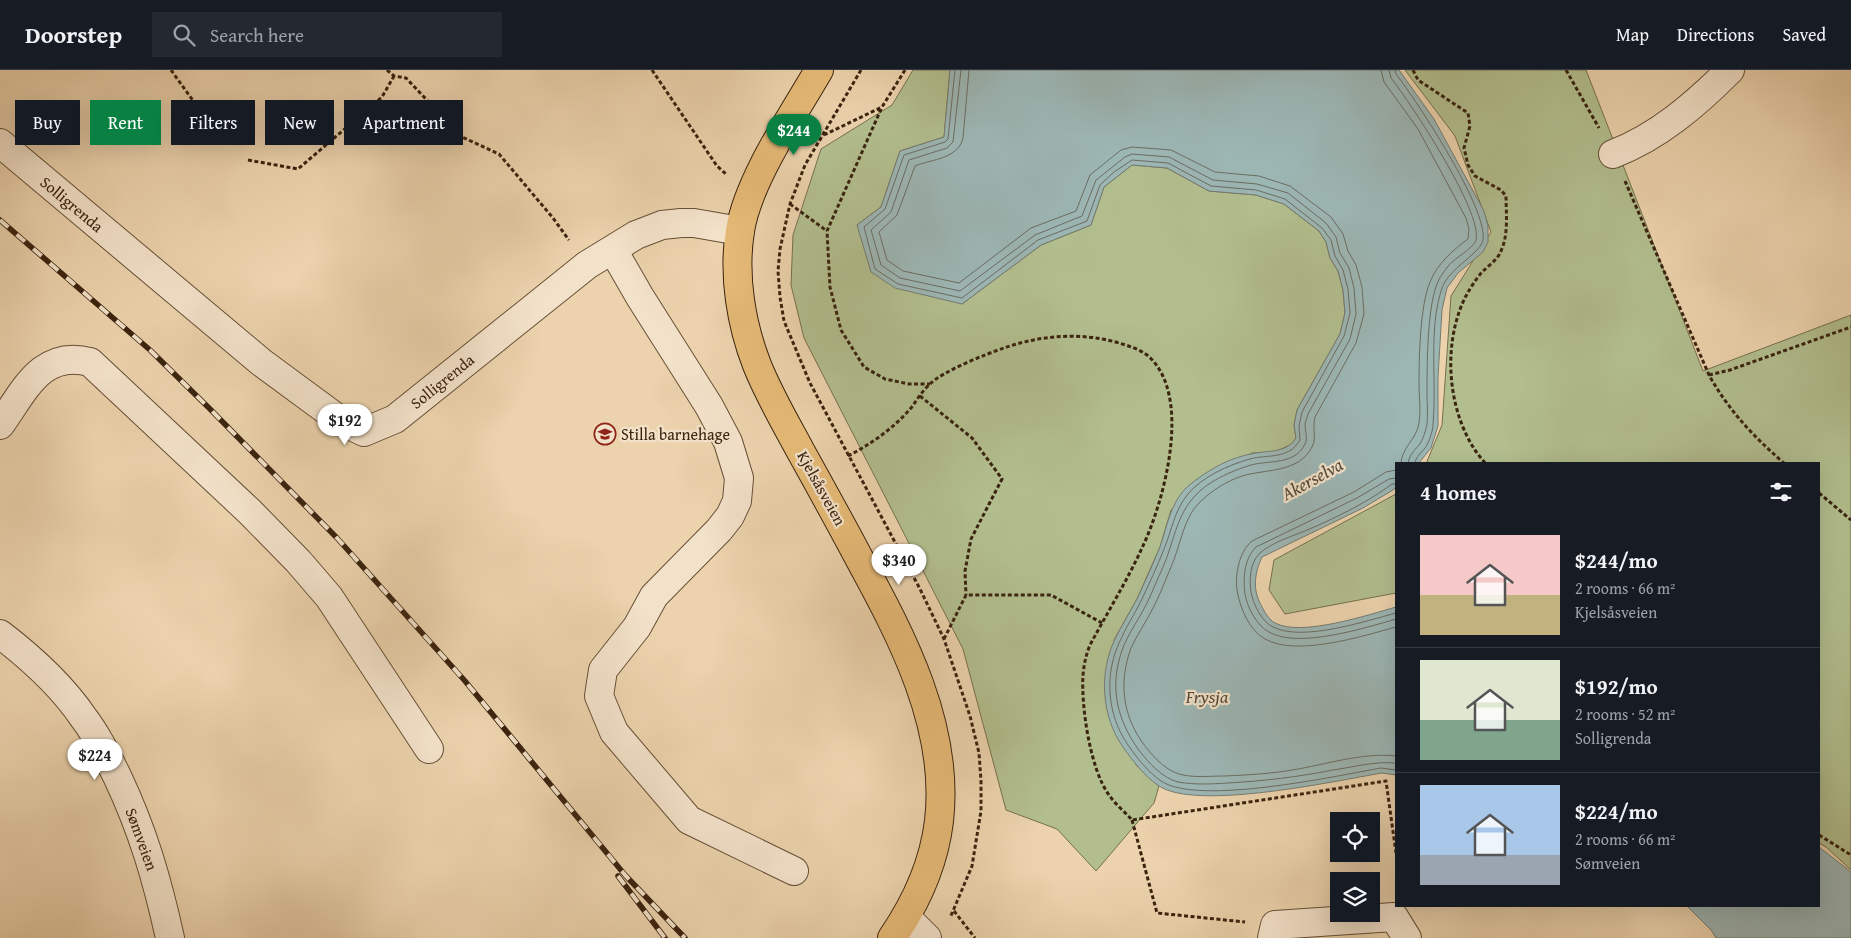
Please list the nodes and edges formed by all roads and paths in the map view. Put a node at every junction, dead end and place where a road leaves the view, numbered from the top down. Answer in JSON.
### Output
{"nodes":[{"id":1,"x":170,"y":70,"type":"edge"},
{"id":2,"x":386,"y":70,"type":"edge"},
{"id":3,"x":652,"y":70,"type":"edge"},
{"id":4,"x":819,"y":70,"type":"edge"},
{"id":5,"x":861,"y":70,"type":"edge"},
{"id":6,"x":906,"y":70,"type":"edge"},
{"id":7,"x":1413,"y":70,"type":"edge"},
{"id":8,"x":1566,"y":70,"type":"edge"},
{"id":9,"x":1730,"y":70,"type":"edge"},
{"id":10,"x":394,"y":76,"type":"junction"},
{"id":11,"x":192,"y":100,"type":"edge"},
{"id":12,"x":882,"y":107,"type":"junction"},
{"id":13,"x":822,"y":136,"type":"junction"},
{"id":14,"x":0,"y":143,"type":"edge"},
{"id":15,"x":1613,"y":154,"type":"junction"},
{"id":16,"x":248,"y":160,"type":"dead end"},
{"id":17,"x":729,"y":177,"type":"dead end"},
{"id":18,"x":790,"y":204,"type":"junction"},
{"id":19,"x":740,"y":231,"type":"junction"},
{"id":20,"x":827,"y":231,"type":"junction"},
{"id":21,"x":613,"y":250,"type":"junction"},
{"id":22,"x":587,"y":265,"type":"junction"},
{"id":23,"x":1851,"y":327,"type":"edge"},
{"id":24,"x":1709,"y":375,"type":"junction"},
{"id":25,"x":930,"y":384,"type":"junction"},
{"id":26,"x":920,"y":396,"type":"junction"},
{"id":27,"x":0,"y":425,"type":"edge"},
{"id":28,"x":1484,"y":462,"type":"edge"},
{"id":29,"x":1783,"y":462,"type":"edge"},
{"id":30,"x":1820,"y":494,"type":"edge"},
{"id":31,"x":1851,"y":520,"type":"edge"},
{"id":32,"x":966,"y":596,"type":"junction"},
{"id":33,"x":1102,"y":623,"type":"junction"},
{"id":34,"x":0,"y":634,"type":"edge"},
{"id":35,"x":944,"y":639,"type":"dead end"},
{"id":36,"x":429,"y":749,"type":"dead end"},
{"id":37,"x":1132,"y":820,"type":"junction"},
{"id":38,"x":1820,"y":836,"type":"edge"},
{"id":39,"x":1395,"y":846,"type":"edge"},
{"id":40,"x":1851,"y":855,"type":"edge"},
{"id":41,"x":794,"y":871,"type":"dead end"},
{"id":42,"x":954,"y":910,"type":"dead end"},
{"id":43,"x":899,"y":928,"type":"edge"},
{"id":44,"x":1274,"y":931,"type":"edge"},
{"id":45,"x":170,"y":938,"type":"edge"},
{"id":46,"x":927,"y":938,"type":"edge"},
{"id":47,"x":975,"y":938,"type":"edge"},
{"id":48,"x":1407,"y":938,"type":"edge"}],
"edges":[{"from":1,"to":11,"type":"path"},
{"from":2,"to":10,"type":"path"},
{"from":3,"to":17,"type":"path"},
{"from":4,"to":19,"type":"main road","name":"Kjelsåsveien"},
{"from":5,"to":13,"type":"path"},
{"from":6,"to":12,"type":"path"},
{"from":7,"to":28,"type":"path"},
{"from":8,"to":15,"type":"path"},
{"from":9,"to":15,"type":"street"},
{"from":10,"to":16,"type":"path"},
{"from":10,"to":22,"type":"path"},
{"from":12,"to":13,"type":"path"},
{"from":12,"to":20,"type":"path"},
{"from":13,"to":18,"type":"path"},
{"from":14,"to":22,"type":"street","name":"Solligrenda"},
{"from":15,"to":24,"type":"path"},
{"from":18,"to":20,"type":"path"},
{"from":18,"to":26,"type":"path"},
{"from":19,"to":21,"type":"street","name":"Solligrenda"},
{"from":19,"to":43,"type":"main road","name":"Kjelsåsveien"},
{"from":20,"to":25,"type":"path"},
{"from":21,"to":22,"type":"street","name":"Solligrenda"},
{"from":21,"to":41,"type":"street"},
{"from":23,"to":24,"type":"path"},
{"from":24,"to":29,"type":"path"},
{"from":25,"to":26,"type":"path"},
{"from":25,"to":33,"type":"path"},
{"from":26,"to":32,"type":"path"},
{"from":27,"to":36,"type":"street"},
{"from":30,"to":31,"type":"path"},
{"from":32,"to":33,"type":"path"},
{"from":32,"to":35,"type":"path"},
{"from":33,"to":37,"type":"path"},
{"from":34,"to":45,"type":"street","name":"Sømveien"},
{"from":37,"to":39,"type":"path"},
{"from":37,"to":44,"type":"path"},
{"from":38,"to":40,"type":"path"},
{"from":42,"to":47,"type":"path"},
{"from":43,"to":46,"type":"street"},
{"from":44,"to":48,"type":"street"}]}
